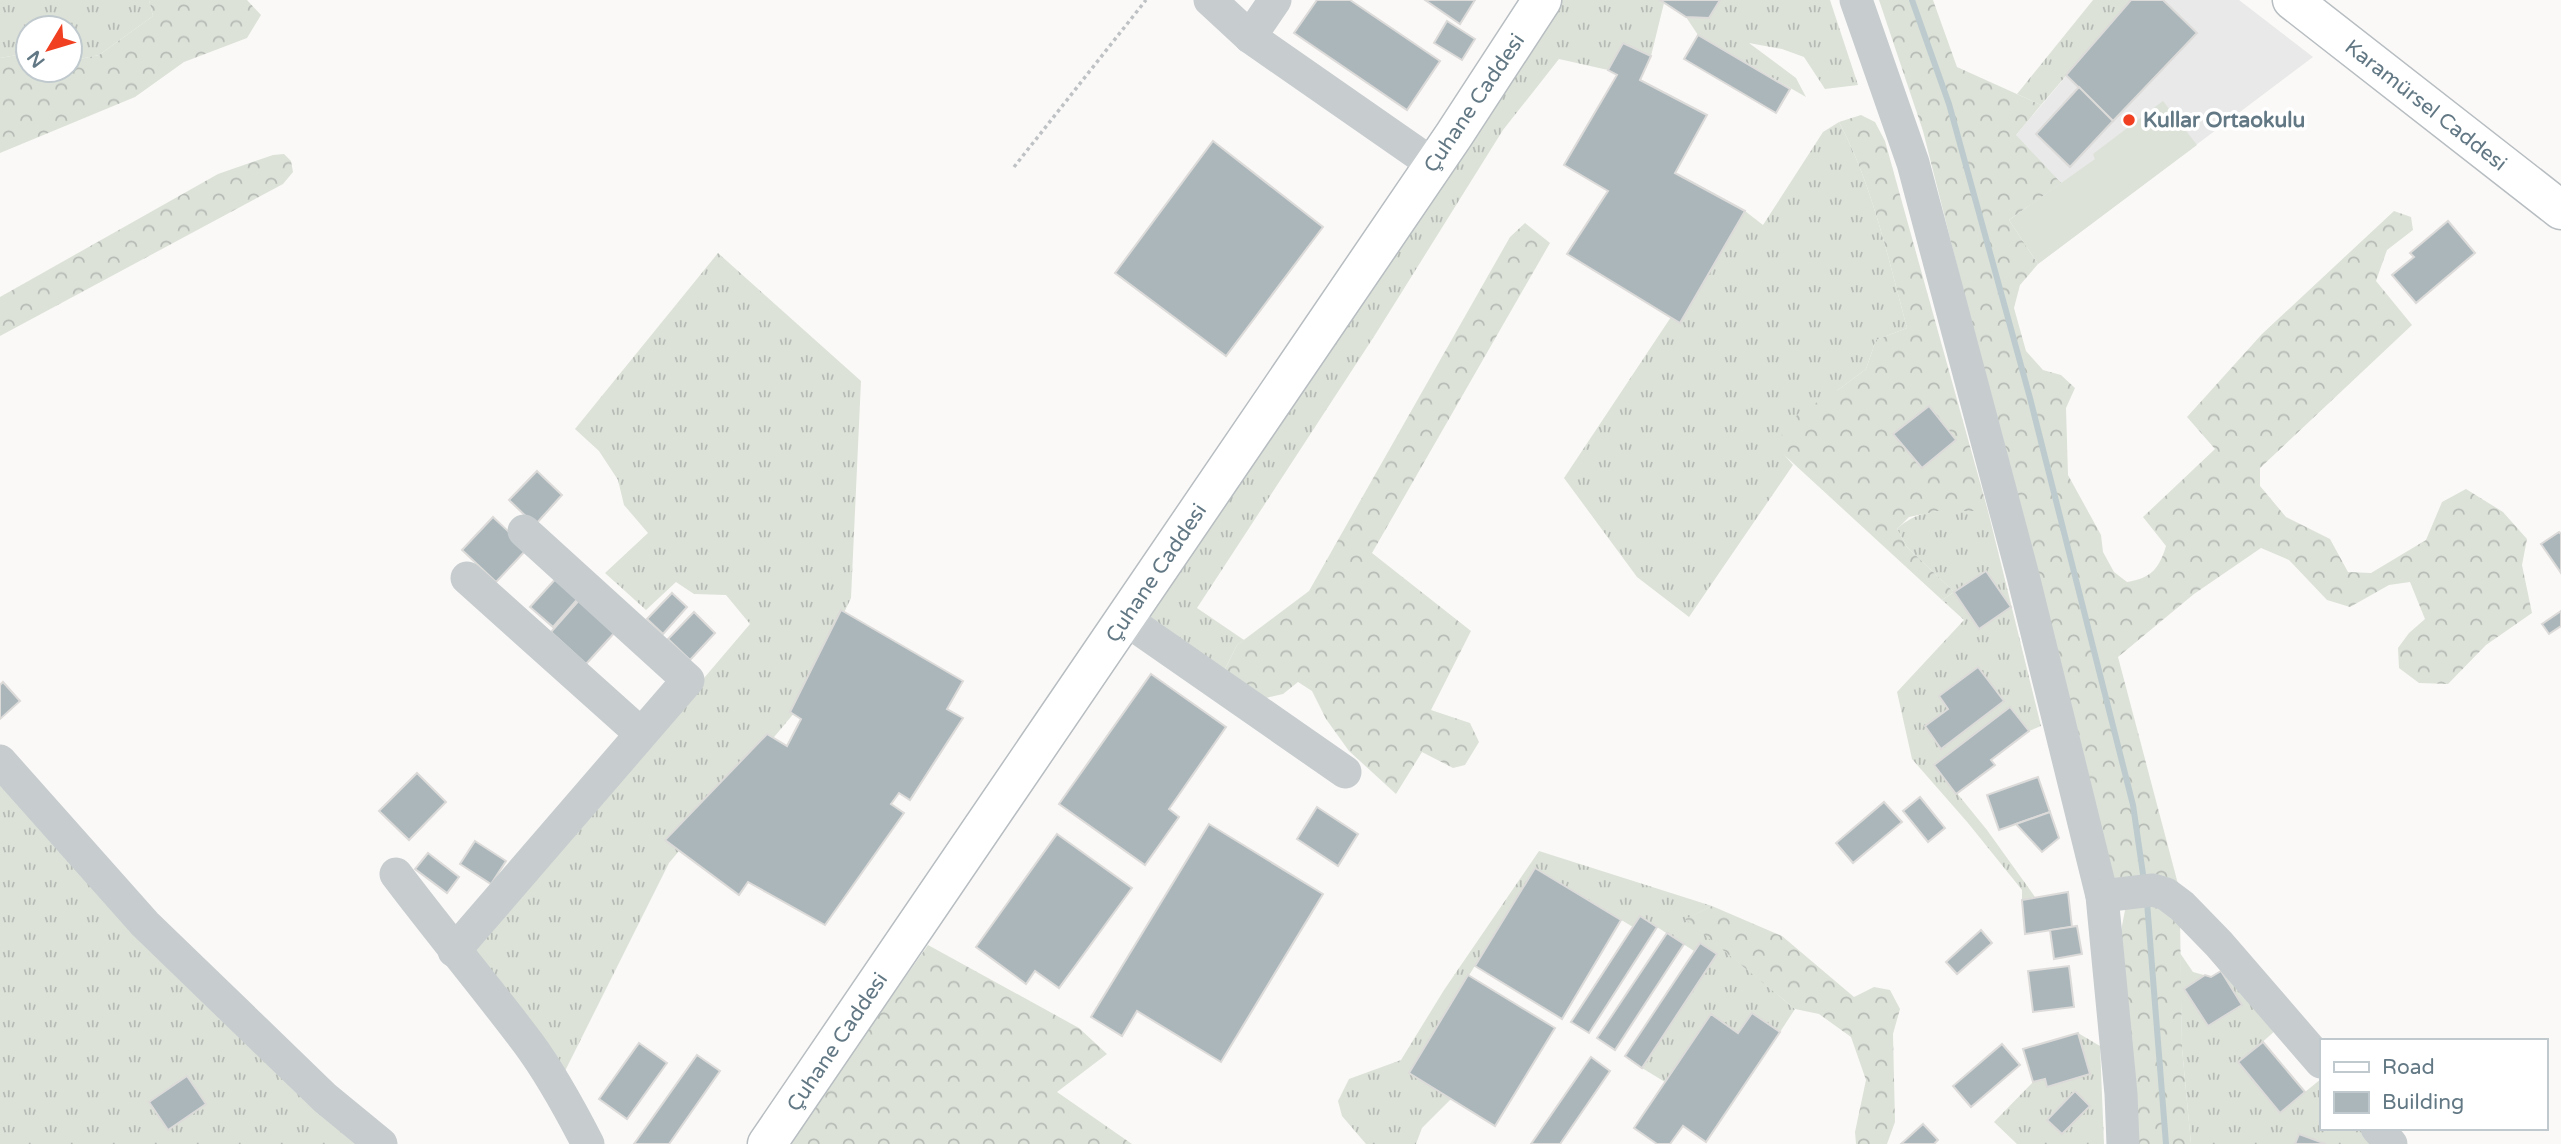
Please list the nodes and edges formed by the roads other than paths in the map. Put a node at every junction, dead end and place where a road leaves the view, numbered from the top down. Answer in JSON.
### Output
{"nodes":[{"id":1,"x":1210,"y":0,"type":"edge"},
{"id":2,"x":1275,"y":0,"type":"edge"},
{"id":3,"x":1542,"y":0,"type":"edge"},
{"id":4,"x":1856,"y":0,"type":"edge"},
{"id":5,"x":2292,"y":0,"type":"edge"},
{"id":6,"x":1250,"y":37,"type":"junction"},
{"id":7,"x":1434,"y":164,"type":"junction"},
{"id":8,"x":2561,"y":211,"type":"edge"},
{"id":9,"x":524,"y":531,"type":"dead end"},
{"id":10,"x":467,"y":578,"type":"dead end"},
{"id":11,"x":1125,"y":620,"type":"junction"},
{"id":12,"x":640,"y":733,"type":"junction"},
{"id":13,"x":0,"y":761,"type":"edge"},
{"id":14,"x":1345,"y":772,"type":"dead end"},
{"id":15,"x":396,"y":874,"type":"dead end"},
{"id":16,"x":2127,"y":893,"type":"junction"},
{"id":17,"x":454,"y":951,"type":"junction"},
{"id":18,"x":2320,"y":1061,"type":"edge"},
{"id":19,"x":2379,"y":1130,"type":"edge"},
{"id":20,"x":381,"y":1144,"type":"edge"},
{"id":21,"x":588,"y":1144,"type":"edge"},
{"id":22,"x":767,"y":1144,"type":"edge"},
{"id":23,"x":2123,"y":1144,"type":"edge"},
{"id":24,"x":2391,"y":1144,"type":"edge"}],
"edges":[{"from":1,"to":6,"type":"street"},
{"from":2,"to":6,"type":"street"},
{"from":3,"to":7,"type":"main road","name":"Çuhane Caddesi"},
{"from":4,"to":16,"type":"street"},
{"from":5,"to":8,"type":"main road","name":"Karamürsel Caddesi"},
{"from":6,"to":7,"type":"street"},
{"from":7,"to":11,"type":"main road","name":"Çuhane Caddesi"},
{"from":9,"to":12,"type":"street"},
{"from":10,"to":12,"type":"street"},
{"from":11,"to":14,"type":"street"},
{"from":11,"to":22,"type":"main road","name":"Çuhane Caddesi"},
{"from":12,"to":17,"type":"street"},
{"from":13,"to":20,"type":"street"},
{"from":15,"to":17,"type":"street"},
{"from":16,"to":18,"type":"street"},
{"from":16,"to":23,"type":"street"},
{"from":17,"to":21,"type":"street"},
{"from":19,"to":24,"type":"street"}]}
